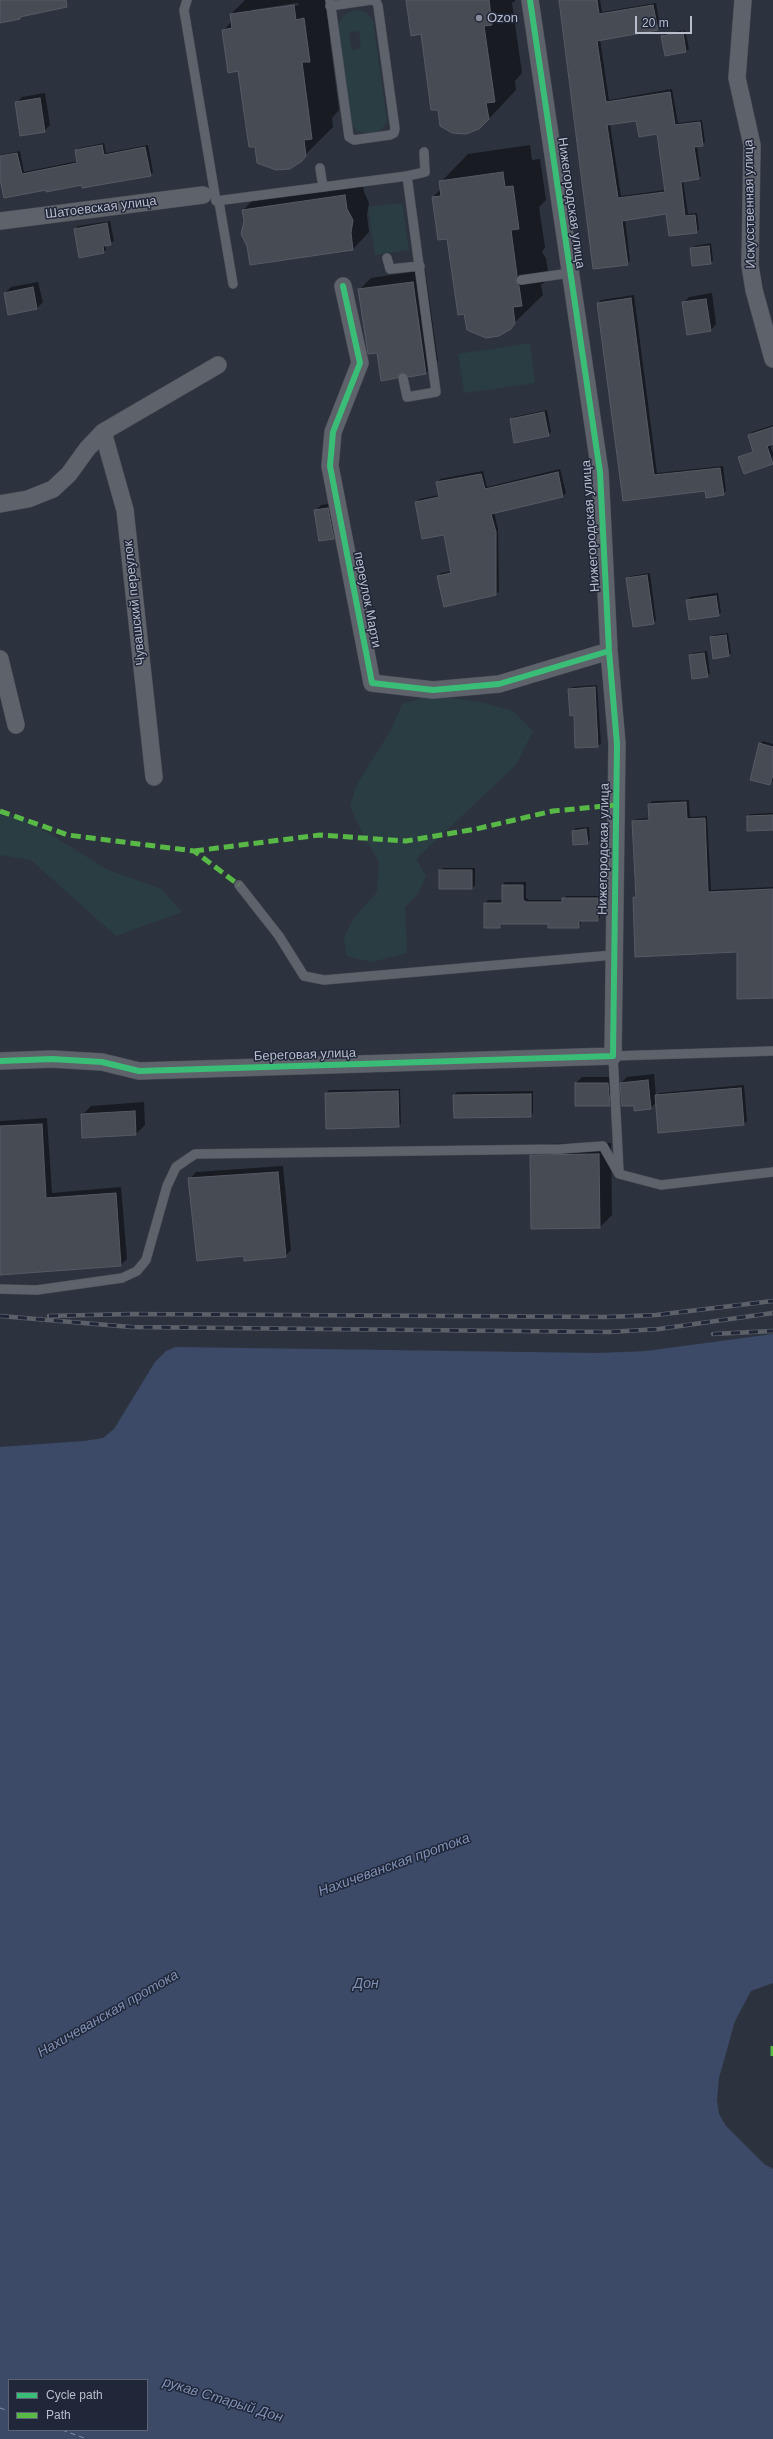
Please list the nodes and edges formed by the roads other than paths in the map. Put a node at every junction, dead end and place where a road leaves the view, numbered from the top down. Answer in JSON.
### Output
{"nodes":[{"id":1,"x":186,"y":0,"type":"edge"},
{"id":2,"x":371,"y":0,"type":"edge"},
{"id":3,"x":530,"y":0,"type":"edge"},
{"id":4,"x":743,"y":0,"type":"edge"},
{"id":5,"x":330,"y":3,"type":"edge"},
{"id":6,"x":424,"y":152,"type":"dead end"},
{"id":7,"x":320,"y":168,"type":"dead end"},
{"id":8,"x":407,"y":176,"type":"junction"},
{"id":9,"x":323,"y":187,"type":"junction"},
{"id":10,"x":212,"y":197,"type":"junction"},
{"id":11,"x":0,"y":221,"type":"edge"},
{"id":12,"x":387,"y":258,"type":"dead end"},
{"id":13,"x":420,"y":266,"type":"junction"},
{"id":14,"x":570,"y":273,"type":"junction"},
{"id":15,"x":521,"y":280,"type":"dead end"},
{"id":16,"x":233,"y":284,"type":"dead end"},
{"id":17,"x":343,"y":286,"type":"dead end"},
{"id":18,"x":773,"y":359,"type":"edge"},
{"id":19,"x":218,"y":365,"type":"dead end"},
{"id":20,"x":403,"y":378,"type":"dead end"},
{"id":21,"x":103,"y":432,"type":"junction"},
{"id":22,"x":0,"y":504,"type":"edge"},
{"id":23,"x":609,"y":651,"type":"junction"},
{"id":24,"x":0,"y":660,"type":"edge"},
{"id":25,"x":16,"y":725,"type":"dead end"},
{"id":26,"x":154,"y":777,"type":"dead end"},
{"id":27,"x":239,"y":885,"type":"dead end"},
{"id":28,"x":614,"y":955,"type":"junction"},
{"id":29,"x":773,"y":1051,"type":"edge"},
{"id":30,"x":613,"y":1056,"type":"junction"},
{"id":31,"x":0,"y":1061,"type":"edge"},
{"id":32,"x":773,"y":1172,"type":"edge"},
{"id":33,"x":619,"y":1174,"type":"junction"},
{"id":34,"x":0,"y":1289,"type":"edge"}],
"edges":[{"from":1,"to":10,"type":"lane"},
{"from":2,"to":5,"type":"lane"},
{"from":2,"to":5,"type":"lane"},
{"from":3,"to":14,"type":"street","name":"Нижегородская улица"},
{"from":4,"to":18,"type":"street","name":"Искусственная улица"},
{"from":6,"to":8,"type":"lane"},
{"from":7,"to":9,"type":"lane"},
{"from":8,"to":9,"type":"lane"},
{"from":8,"to":13,"type":"lane"},
{"from":9,"to":10,"type":"lane"},
{"from":10,"to":11,"type":"street","name":"Шатоевская улица"},
{"from":10,"to":16,"type":"lane"},
{"from":12,"to":13,"type":"lane"},
{"from":13,"to":20,"type":"lane"},
{"from":14,"to":15,"type":"lane"},
{"from":14,"to":23,"type":"street","name":"Нижегородская улица"},
{"from":17,"to":23,"type":"street","name":"переулок Марти"},
{"from":19,"to":21,"type":"street"},
{"from":21,"to":22,"type":"street"},
{"from":21,"to":26,"type":"street","name":"Чувашский переулок"},
{"from":23,"to":28,"type":"street","name":"Нижегородская улица"},
{"from":24,"to":25,"type":"street"},
{"from":27,"to":28,"type":"lane"},
{"from":28,"to":30,"type":"street","name":"Нижегородская улица"},
{"from":29,"to":30,"type":"lane"},
{"from":30,"to":31,"type":"street","name":"Береговая улица"},
{"from":30,"to":33,"type":"lane"},
{"from":32,"to":33,"type":"lane"},
{"from":33,"to":34,"type":"lane"}]}
